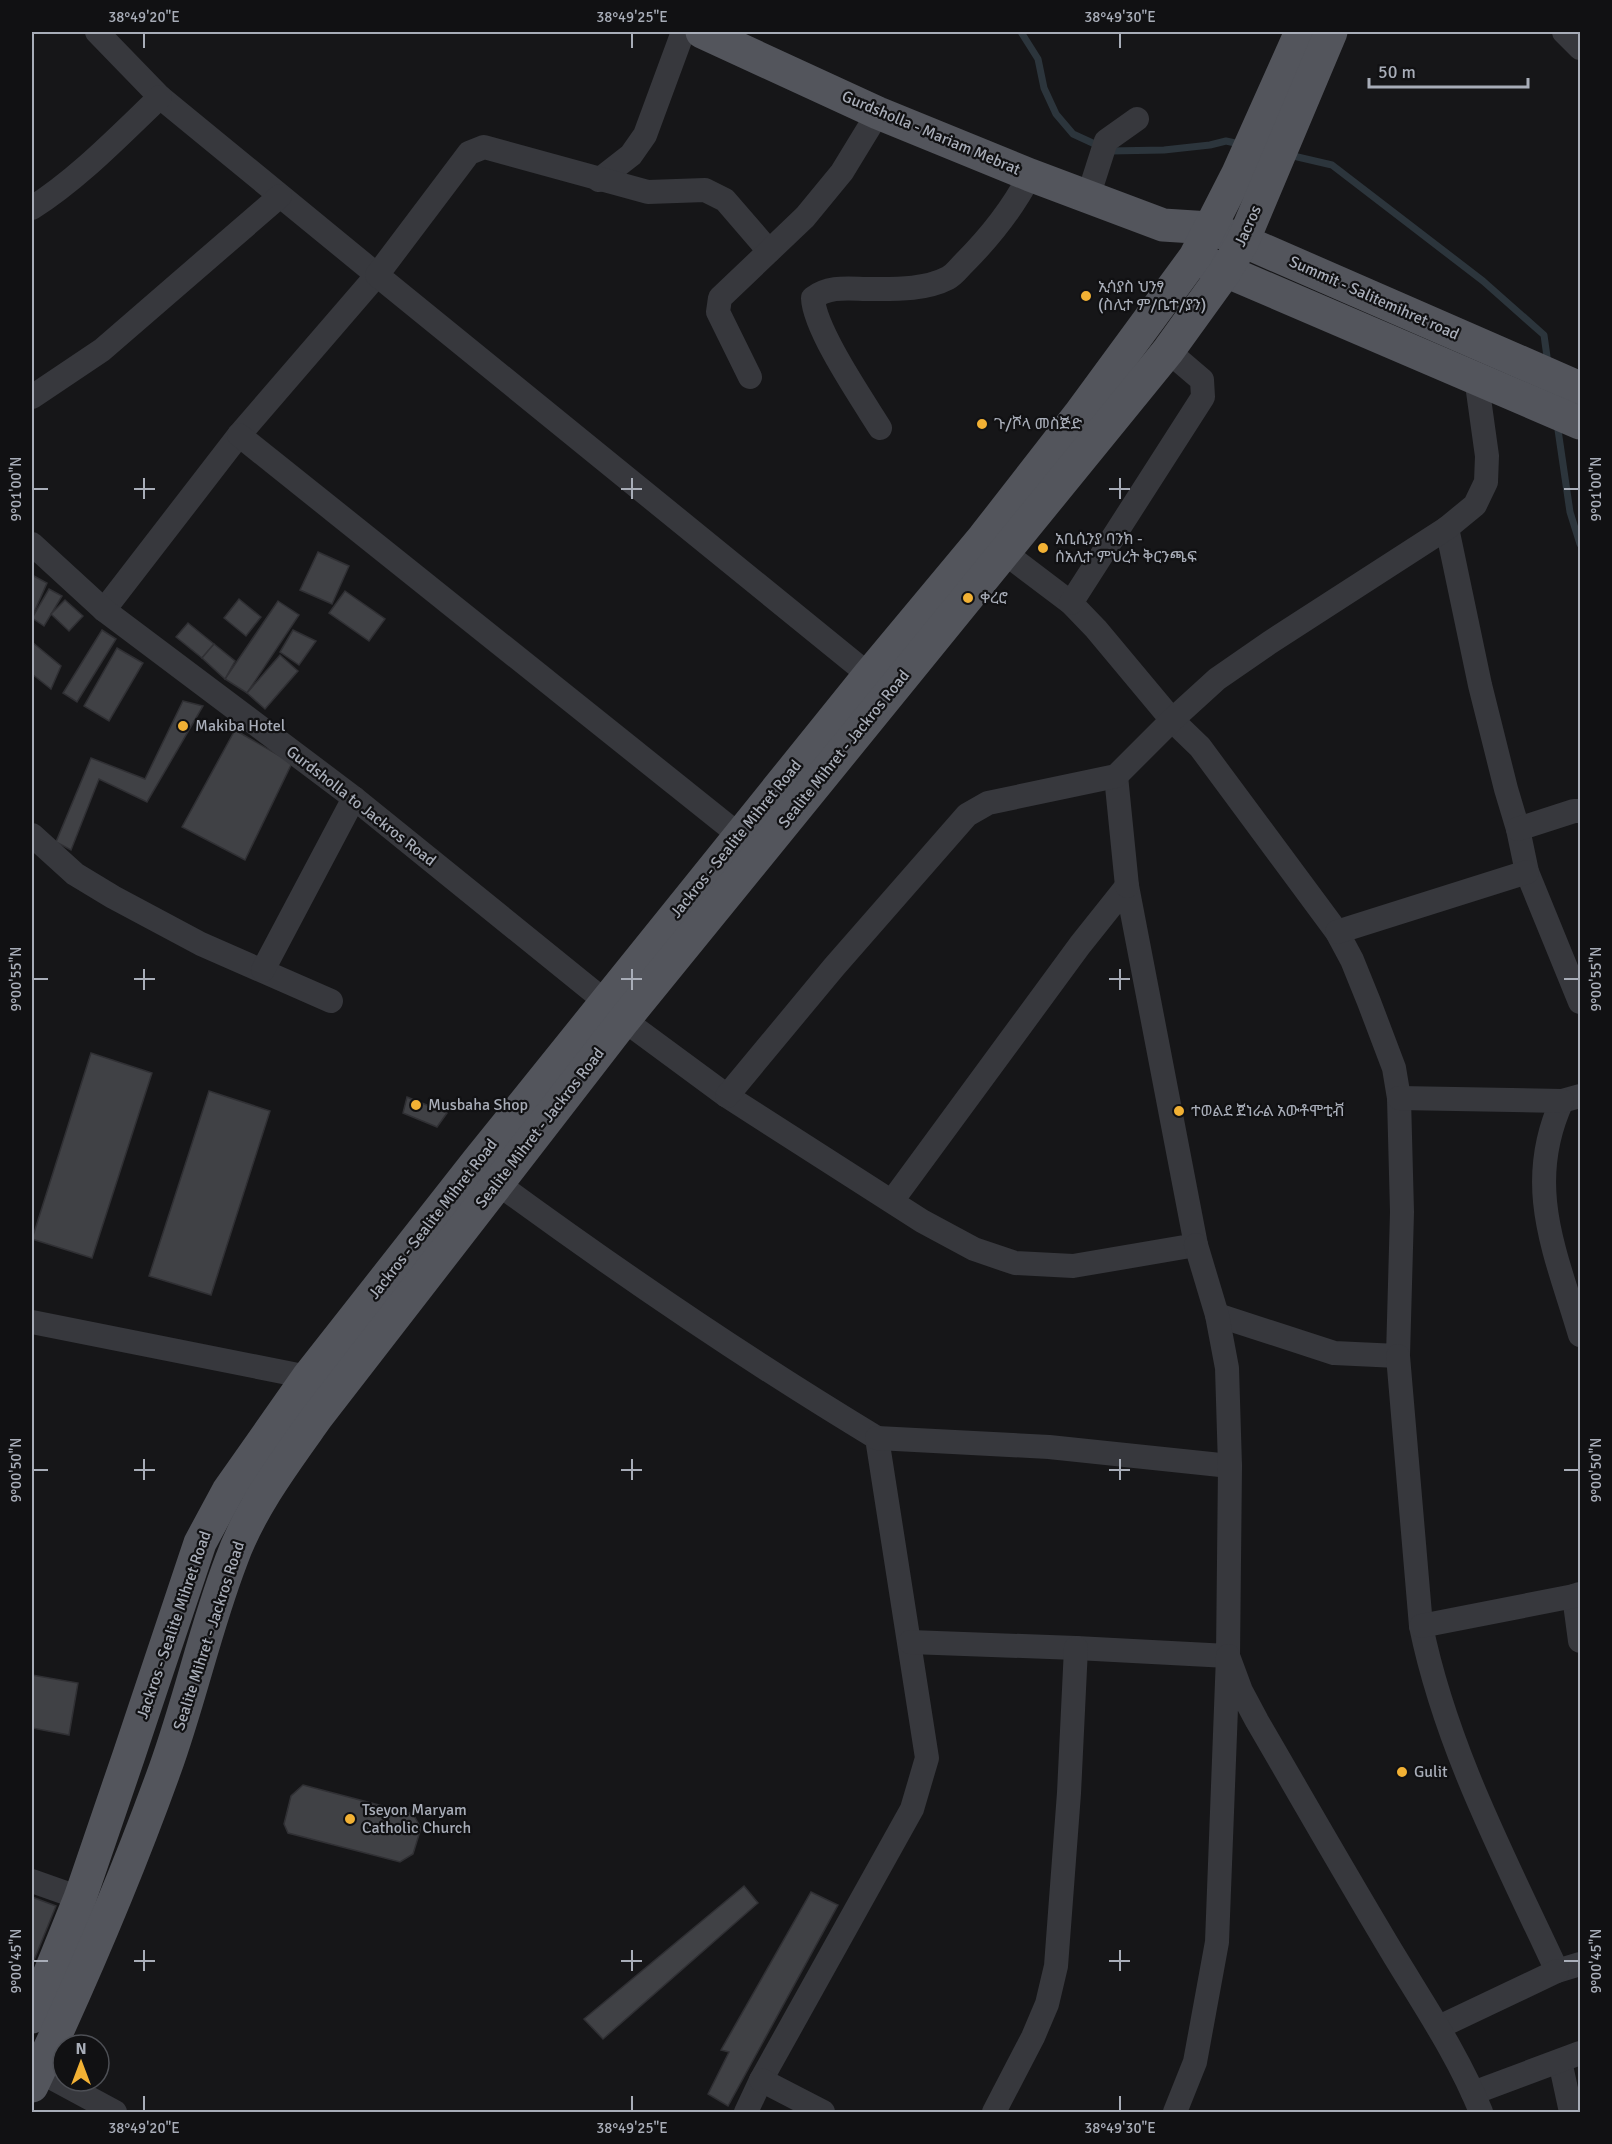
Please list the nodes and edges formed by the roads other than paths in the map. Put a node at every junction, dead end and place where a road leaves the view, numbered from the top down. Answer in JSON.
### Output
{"nodes":[{"id":1,"x":97,"y":32,"type":"edge"},
{"id":2,"x":682,"y":32,"type":"edge"},
{"id":3,"x":702,"y":32,"type":"edge"},
{"id":4,"x":1301,"y":32,"type":"edge"},
{"id":5,"x":1331,"y":32,"type":"edge"},
{"id":6,"x":1564,"y":32,"type":"edge"},
{"id":7,"x":1581,"y":48,"type":"edge"},
{"id":8,"x":160,"y":97,"type":"junction"},
{"id":9,"x":878,"y":113,"type":"junction"},
{"id":10,"x":1137,"y":119,"type":"dead end"},
{"id":11,"x":1278,"y":121,"type":"junction"},
{"id":12,"x":1030,"y":175,"type":"junction"},
{"id":13,"x":1253,"y":176,"type":"junction"},
{"id":14,"x":599,"y":180,"type":"junction"},
{"id":15,"x":1092,"y":182,"type":"junction"},
{"id":16,"x":280,"y":196,"type":"junction"},
{"id":17,"x":32,"y":208,"type":"edge"},
{"id":18,"x":1163,"y":225,"type":"junction"},
{"id":19,"x":1210,"y":228,"type":"junction"},
{"id":20,"x":1243,"y":241,"type":"junction"},
{"id":21,"x":768,"y":251,"type":"junction"},
{"id":22,"x":1195,"y":257,"type":"junction"},
{"id":23,"x":1225,"y":272,"type":"junction"},
{"id":24,"x":377,"y":275,"type":"junction"},
{"id":25,"x":1168,"y":351,"type":"junction"},
{"id":26,"x":750,"y":377,"type":"dead end"},
{"id":27,"x":1476,"y":377,"type":"junction"},
{"id":28,"x":1581,"y":388,"type":"edge"},
{"id":29,"x":32,"y":397,"type":"edge"},
{"id":30,"x":1581,"y":423,"type":"edge"},
{"id":31,"x":880,"y":428,"type":"dead end"},
{"id":32,"x":239,"y":435,"type":"junction"},
{"id":33,"x":1447,"y":528,"type":"junction"},
{"id":34,"x":32,"y":544,"type":"edge"},
{"id":35,"x":1005,"y":553,"type":"junction"},
{"id":36,"x":1071,"y":603,"type":"junction"},
{"id":37,"x":104,"y":610,"type":"junction"},
{"id":38,"x":869,"y":675,"type":"junction"},
{"id":39,"x":1172,"y":720,"type":"junction"},
{"id":40,"x":1116,"y":776,"type":"junction"},
{"id":41,"x":354,"y":798,"type":"junction"},
{"id":42,"x":1581,"y":811,"type":"edge"},
{"id":43,"x":1518,"y":829,"type":"junction"},
{"id":44,"x":32,"y":835,"type":"edge"},
{"id":45,"x":739,"y":835,"type":"junction"},
{"id":46,"x":1527,"y":872,"type":"junction"},
{"id":47,"x":1127,"y":886,"type":"junction"},
{"id":48,"x":1337,"y":932,"type":"junction"},
{"id":49,"x":263,"y":970,"type":"junction"},
{"id":50,"x":1576,"y":977,"type":"edge"},
{"id":51,"x":331,"y":1000,"type":"dead end"},
{"id":52,"x":1581,"y":1002,"type":"edge"},
{"id":53,"x":615,"y":1011,"type":"junction"},
{"id":54,"x":727,"y":1096,"type":"junction"},
{"id":55,"x":1399,"y":1098,"type":"junction"},
{"id":56,"x":1571,"y":1098,"type":"edge"},
{"id":57,"x":497,"y":1183,"type":"junction"},
{"id":58,"x":892,"y":1201,"type":"junction"},
{"id":59,"x":1196,"y":1245,"type":"junction"},
{"id":60,"x":1217,"y":1315,"type":"junction"},
{"id":61,"x":32,"y":1322,"type":"edge"},
{"id":62,"x":1581,"y":1335,"type":"edge"},
{"id":63,"x":1398,"y":1356,"type":"junction"},
{"id":64,"x":309,"y":1377,"type":"junction"},
{"id":65,"x":877,"y":1438,"type":"junction"},
{"id":66,"x":1230,"y":1466,"type":"junction"},
{"id":67,"x":1577,"y":1595,"type":"edge"},
{"id":68,"x":1421,"y":1626,"type":"junction"},
{"id":69,"x":1581,"y":1641,"type":"edge"},
{"id":70,"x":910,"y":1642,"type":"junction"},
{"id":71,"x":1076,"y":1648,"type":"junction"},
{"id":72,"x":1228,"y":1656,"type":"junction"},
{"id":73,"x":129,"y":1755,"type":"junction"},
{"id":74,"x":166,"y":1767,"type":"junction"},
{"id":75,"x":32,"y":1881,"type":"edge"},
{"id":76,"x":80,"y":1898,"type":"junction"},
{"id":77,"x":1581,"y":1964,"type":"edge"},
{"id":78,"x":1557,"y":1971,"type":"junction"},
{"id":79,"x":32,"y":2017,"type":"edge"},
{"id":80,"x":1439,"y":2027,"type":"junction"},
{"id":81,"x":1570,"y":2057,"type":"edge"},
{"id":82,"x":35,"y":2079,"type":"edge"},
{"id":83,"x":762,"y":2080,"type":"junction"},
{"id":84,"x":1477,"y":2103,"type":"edge"},
{"id":85,"x":116,"y":2112,"type":"edge"},
{"id":86,"x":746,"y":2112,"type":"edge"},
{"id":87,"x":823,"y":2112,"type":"edge"},
{"id":88,"x":994,"y":2112,"type":"edge"},
{"id":89,"x":1175,"y":2112,"type":"edge"},
{"id":90,"x":1570,"y":2112,"type":"edge"}],
"edges":[{"from":1,"to":8,"type":"street"},
{"from":2,"to":14,"type":"street"},
{"from":3,"to":9,"type":"main road","name":"Gurdsholla - Mariam Mebrat"},
{"from":4,"to":11,"type":"main road"},
{"from":5,"to":11,"type":"main road"},
{"from":6,"to":7,"type":"street"},
{"from":8,"to":16,"type":"street"},
{"from":8,"to":17,"type":"street"},
{"from":9,"to":12,"type":"main road","name":"Gurdsholla - Mariam Mebrat"},
{"from":9,"to":21,"type":"street"},
{"from":10,"to":15,"type":"street"},
{"from":11,"to":13,"type":"main road"},
{"from":12,"to":15,"type":"main road","name":"Gurdsholla - Mariam Mebrat"},
{"from":12,"to":31,"type":"street"},
{"from":13,"to":19,"type":"main road"},
{"from":13,"to":20,"type":"main road","name":"Jacros"},
{"from":14,"to":21,"type":"street"},
{"from":14,"to":24,"type":"street"},
{"from":15,"to":18,"type":"main road","name":"Gurdsholla - Mariam Mebrat"},
{"from":16,"to":24,"type":"street"},
{"from":16,"to":29,"type":"street"},
{"from":18,"to":19,"type":"main road","name":"Summit - Salitemihret road"},
{"from":18,"to":22,"type":"main road"},
{"from":19,"to":20,"type":"main road","name":"Summit - Salitemihret road"},
{"from":19,"to":22,"type":"main road","name":"Jacros"},
{"from":20,"to":23,"type":"main road","name":"Jacros"},
{"from":20,"to":28,"type":"main road","name":"Summit - Salitemihret road"},
{"from":21,"to":26,"type":"street"},
{"from":22,"to":23,"type":"main road"},
{"from":22,"to":38,"type":"main road","name":"Jackros - Sealite Mihret Road"},
{"from":23,"to":25,"type":"main road","name":"Sealite Mihret - Jackros Road"},
{"from":23,"to":27,"type":"main road"},
{"from":24,"to":32,"type":"street"},
{"from":24,"to":38,"type":"street"},
{"from":25,"to":35,"type":"main road","name":"Sealite Mihret - Jackros Road"},
{"from":25,"to":36,"type":"street"},
{"from":27,"to":30,"type":"main road"},
{"from":27,"to":33,"type":"street"},
{"from":32,"to":37,"type":"street"},
{"from":32,"to":45,"type":"street"},
{"from":33,"to":39,"type":"street"},
{"from":33,"to":43,"type":"street"},
{"from":34,"to":37,"type":"street","name":"Gurdsholla to Jackros Road"},
{"from":35,"to":36,"type":"street"},
{"from":35,"to":53,"type":"main road","name":"Sealite Mihret - Jackros Road"},
{"from":36,"to":39,"type":"street"},
{"from":37,"to":41,"type":"street","name":"Gurdsholla to Jackros Road"},
{"from":38,"to":45,"type":"main road","name":"Jackros - Sealite Mihret Road"},
{"from":39,"to":40,"type":"street"},
{"from":39,"to":48,"type":"street"},
{"from":40,"to":47,"type":"street"},
{"from":40,"to":54,"type":"street"},
{"from":41,"to":49,"type":"street"},
{"from":41,"to":53,"type":"street","name":"Gurdsholla to Jackros Road"},
{"from":42,"to":43,"type":"street"},
{"from":43,"to":46,"type":"street"},
{"from":44,"to":49,"type":"street"},
{"from":45,"to":53,"type":"main road","name":"Jackros - Sealite Mihret Road"},
{"from":46,"to":48,"type":"street"},
{"from":46,"to":50,"type":"street"},
{"from":47,"to":58,"type":"street"},
{"from":47,"to":59,"type":"street"},
{"from":48,"to":55,"type":"street"},
{"from":49,"to":51,"type":"street"},
{"from":50,"to":52,"type":"street"},
{"from":53,"to":54,"type":"street","name":"Gurdsholla to Jackros Road"},
{"from":53,"to":57,"type":"main road","name":"Sealite Mihret - Jackros Road"},
{"from":53,"to":64,"type":"main road","name":"Jackros - Sealite Mihret Road"},
{"from":54,"to":58,"type":"street","name":"Gurdsholla to Jackros Road"},
{"from":55,"to":56,"type":"street"},
{"from":55,"to":63,"type":"street"},
{"from":56,"to":62,"type":"street"},
{"from":57,"to":65,"type":"street"},
{"from":57,"to":74,"type":"main road","name":"Sealite Mihret - Jackros Road"},
{"from":58,"to":59,"type":"street","name":"Gurdsholla to Jackros Road"},
{"from":59,"to":60,"type":"street"},
{"from":60,"to":63,"type":"street"},
{"from":60,"to":66,"type":"street"},
{"from":61,"to":64,"type":"street"},
{"from":63,"to":68,"type":"street"},
{"from":64,"to":73,"type":"main road","name":"Jackros - Sealite Mihret Road"},
{"from":65,"to":66,"type":"street"},
{"from":65,"to":70,"type":"street"},
{"from":66,"to":72,"type":"street"},
{"from":67,"to":68,"type":"street"},
{"from":67,"to":69,"type":"street"},
{"from":68,"to":78,"type":"street"},
{"from":70,"to":71,"type":"street"},
{"from":70,"to":83,"type":"street"},
{"from":71,"to":72,"type":"street"},
{"from":71,"to":88,"type":"street"},
{"from":72,"to":80,"type":"street"},
{"from":72,"to":89,"type":"street"},
{"from":73,"to":74,"type":"main road"},
{"from":73,"to":76,"type":"main road","name":"Jackros - Sealite Mihret Road"},
{"from":74,"to":82,"type":"main road","name":"Sealite Mihret - Jackros Road"},
{"from":75,"to":76,"type":"street"},
{"from":76,"to":79,"type":"main road","name":"Jackros - Sealite Mihret Road"},
{"from":77,"to":78,"type":"street"},
{"from":78,"to":80,"type":"street"},
{"from":80,"to":84,"type":"street"},
{"from":81,"to":84,"type":"street"},
{"from":81,"to":90,"type":"street"},
{"from":82,"to":85,"type":"street"},
{"from":83,"to":86,"type":"street"},
{"from":83,"to":87,"type":"street"}]}
